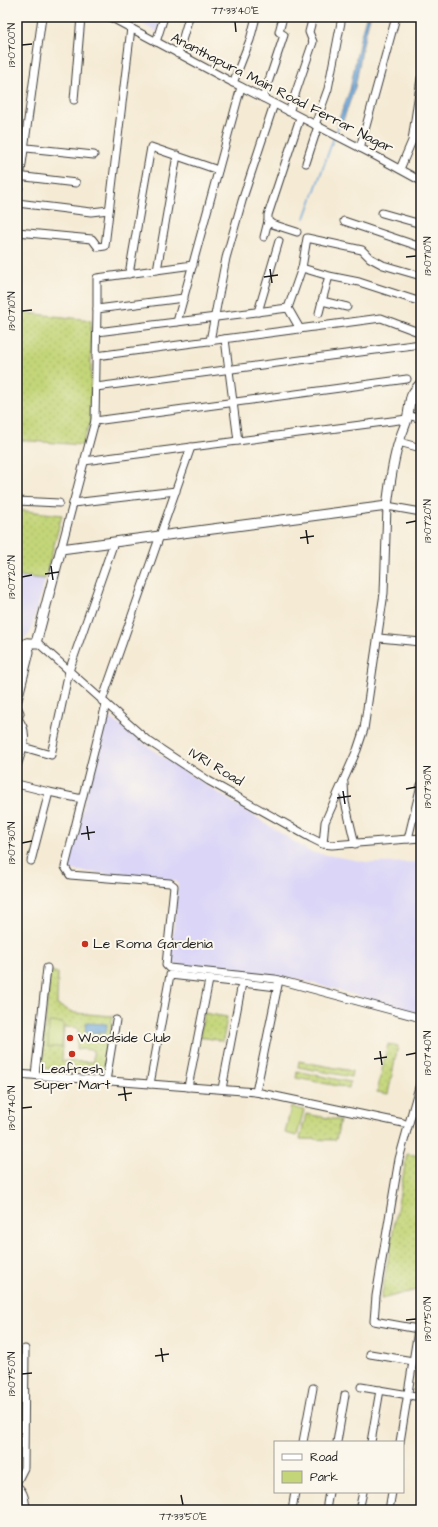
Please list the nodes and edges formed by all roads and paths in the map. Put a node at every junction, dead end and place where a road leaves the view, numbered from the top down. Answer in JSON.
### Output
{"nodes":[{"id":1,"x":42,"y":17,"type":"edge"},
{"id":2,"x":81,"y":17,"type":"edge"},
{"id":3,"x":110,"y":17,"type":"edge"},
{"id":4,"x":164,"y":17,"type":"edge"},
{"id":5,"x":189,"y":17,"type":"edge"},
{"id":6,"x":256,"y":17,"type":"edge"},
{"id":7,"x":283,"y":17,"type":"edge"},
{"id":8,"x":313,"y":17,"type":"edge"},
{"id":9,"x":342,"y":17,"type":"edge"},
{"id":10,"x":396,"y":17,"type":"edge"},
{"id":11,"x":131,"y":28,"type":"junction"},
{"id":12,"x":156,"y":42,"type":"junction"},
{"id":13,"x":178,"y":54,"type":"junction"},
{"id":14,"x":421,"y":78,"type":"edge"},
{"id":15,"x":233,"y":83,"type":"junction"},
{"id":16,"x":241,"y":87,"type":"junction"},
{"id":17,"x":263,"y":98,"type":"junction"},
{"id":18,"x":74,"y":100,"type":"dead end"},
{"id":19,"x":274,"y":104,"type":"junction"},
{"id":20,"x":289,"y":112,"type":"junction"},
{"id":21,"x":300,"y":118,"type":"junction"},
{"id":22,"x":317,"y":125,"type":"junction"},
{"id":23,"x":417,"y":125,"type":"edge"},
{"id":24,"x":20,"y":148,"type":"edge"},
{"id":25,"x":360,"y":148,"type":"junction"},
{"id":26,"x":177,"y":155,"type":"junction"},
{"id":27,"x":94,"y":156,"type":"dead end"},
{"id":28,"x":306,"y":163,"type":"dead end"},
{"id":29,"x":400,"y":169,"type":"junction"},
{"id":30,"x":218,"y":170,"type":"junction"},
{"id":31,"x":19,"y":176,"type":"edge"},
{"id":32,"x":421,"y":181,"type":"edge"},
{"id":33,"x":76,"y":183,"type":"dead end"},
{"id":34,"x":17,"y":202,"type":"edge"},
{"id":35,"x":109,"y":210,"type":"junction"},
{"id":36,"x":382,"y":213,"type":"dead end"},
{"id":37,"x":268,"y":221,"type":"junction"},
{"id":38,"x":344,"y":221,"type":"dead end"},
{"id":39,"x":421,"y":224,"type":"edge"},
{"id":40,"x":17,"y":232,"type":"edge"},
{"id":41,"x":301,"y":235,"type":"junction"},
{"id":42,"x":264,"y":237,"type":"dead end"},
{"id":43,"x":278,"y":241,"type":"dead end"},
{"id":44,"x":421,"y":247,"type":"edge"},
{"id":45,"x":193,"y":265,"type":"junction"},
{"id":46,"x":302,"y":268,"type":"junction"},
{"id":47,"x":157,"y":270,"type":"junction"},
{"id":48,"x":129,"y":274,"type":"junction"},
{"id":49,"x":329,"y":276,"type":"junction"},
{"id":50,"x":421,"y":276,"type":"edge"},
{"id":51,"x":184,"y":298,"type":"junction"},
{"id":52,"x":322,"y":301,"type":"junction"},
{"id":53,"x":421,"y":302,"type":"edge"},
{"id":54,"x":346,"y":307,"type":"dead end"},
{"id":55,"x":288,"y":308,"type":"junction"},
{"id":56,"x":98,"y":309,"type":"junction"},
{"id":57,"x":258,"y":312,"type":"junction"},
{"id":58,"x":319,"y":313,"type":"dead end"},
{"id":59,"x":214,"y":317,"type":"junction"},
{"id":60,"x":177,"y":322,"type":"junction"},
{"id":61,"x":300,"y":329,"type":"junction"},
{"id":62,"x":97,"y":332,"type":"junction"},
{"id":63,"x":421,"y":333,"type":"edge"},
{"id":64,"x":224,"y":339,"type":"junction"},
{"id":65,"x":210,"y":341,"type":"junction"},
{"id":66,"x":421,"y":344,"type":"edge"},
{"id":67,"x":96,"y":356,"type":"junction"},
{"id":68,"x":229,"y":370,"type":"junction"},
{"id":69,"x":407,"y":379,"type":"dead end"},
{"id":70,"x":421,"y":383,"type":"edge"},
{"id":71,"x":96,"y":387,"type":"junction"},
{"id":72,"x":410,"y":399,"type":"junction"},
{"id":73,"x":421,"y":402,"type":"edge"},
{"id":74,"x":233,"y":403,"type":"junction"},
{"id":75,"x":407,"y":417,"type":"junction"},
{"id":76,"x":421,"y":419,"type":"edge"},
{"id":77,"x":95,"y":421,"type":"junction"},
{"id":78,"x":238,"y":441,"type":"junction"},
{"id":79,"x":399,"y":442,"type":"junction"},
{"id":80,"x":191,"y":447,"type":"junction"},
{"id":81,"x":421,"y":448,"type":"edge"},
{"id":82,"x":84,"y":461,"type":"junction"},
{"id":83,"x":176,"y":491,"type":"junction"},
{"id":84,"x":17,"y":501,"type":"edge"},
{"id":85,"x":59,"y":503,"type":"dead end"},
{"id":86,"x":73,"y":503,"type":"junction"},
{"id":87,"x":387,"y":506,"type":"junction"},
{"id":88,"x":421,"y":512,"type":"edge"},
{"id":89,"x":160,"y":536,"type":"junction"},
{"id":90,"x":114,"y":542,"type":"junction"},
{"id":91,"x":61,"y":549,"type":"junction"},
{"id":92,"x":379,"y":638,"type":"junction"},
{"id":93,"x":421,"y":642,"type":"edge"},
{"id":94,"x":32,"y":643,"type":"junction"},
{"id":95,"x":17,"y":663,"type":"edge"},
{"id":96,"x":69,"y":671,"type":"junction"},
{"id":97,"x":17,"y":700,"type":"edge"},
{"id":98,"x":104,"y":702,"type":"junction"},
{"id":99,"x":17,"y":709,"type":"edge"},
{"id":100,"x":17,"y":718,"type":"edge"},
{"id":101,"x":23,"y":747,"type":"junction"},
{"id":102,"x":17,"y":766,"type":"edge"},
{"id":103,"x":344,"y":778,"type":"junction"},
{"id":104,"x":17,"y":784,"type":"edge"},
{"id":105,"x":421,"y":785,"type":"edge"},
{"id":106,"x":49,"y":792,"type":"junction"},
{"id":107,"x":82,"y":799,"type":"junction"},
{"id":108,"x":334,"y":803,"type":"junction"},
{"id":109,"x":345,"y":803,"type":"junction"},
{"id":110,"x":421,"y":838,"type":"edge"},
{"id":111,"x":408,"y":839,"type":"junction"},
{"id":112,"x":323,"y":844,"type":"junction"},
{"id":113,"x":355,"y":844,"type":"junction"},
{"id":114,"x":31,"y":861,"type":"dead end"},
{"id":115,"x":47,"y":968,"type":"dead end"},
{"id":116,"x":209,"y":980,"type":"junction"},
{"id":117,"x":242,"y":983,"type":"junction"},
{"id":118,"x":278,"y":984,"type":"junction"},
{"id":119,"x":421,"y":1018,"type":"edge"},
{"id":120,"x":116,"y":1020,"type":"dead end"},
{"id":121,"x":17,"y":1074,"type":"edge"},
{"id":122,"x":35,"y":1075,"type":"junction"},
{"id":123,"x":421,"y":1080,"type":"edge"},
{"id":124,"x":106,"y":1081,"type":"junction"},
{"id":125,"x":150,"y":1084,"type":"junction"},
{"id":126,"x":188,"y":1087,"type":"junction"},
{"id":127,"x":222,"y":1089,"type":"junction"},
{"id":128,"x":256,"y":1092,"type":"junction"},
{"id":129,"x":403,"y":1123,"type":"dead end"},
{"id":130,"x":421,"y":1312,"type":"edge"},
{"id":131,"x":418,"y":1328,"type":"junction"},
{"id":132,"x":25,"y":1349,"type":"dead end"},
{"id":133,"x":370,"y":1354,"type":"dead end"},
{"id":134,"x":413,"y":1361,"type":"junction"},
{"id":135,"x":361,"y":1387,"type":"dead end"},
{"id":136,"x":313,"y":1388,"type":"dead end"},
{"id":137,"x":380,"y":1390,"type":"junction"},
{"id":138,"x":408,"y":1394,"type":"junction"},
{"id":139,"x":345,"y":1395,"type":"dead end"},
{"id":140,"x":421,"y":1397,"type":"edge"},
{"id":141,"x":21,"y":1405,"type":"edge"},
{"id":142,"x":21,"y":1439,"type":"edge"},
{"id":143,"x":303,"y":1441,"type":"edge"},
{"id":144,"x":337,"y":1441,"type":"edge"},
{"id":145,"x":371,"y":1441,"type":"edge"},
{"id":146,"x":400,"y":1441,"type":"edge"},
{"id":147,"x":17,"y":1482,"type":"edge"},
{"id":148,"x":17,"y":1486,"type":"edge"},
{"id":149,"x":295,"y":1493,"type":"edge"},
{"id":150,"x":329,"y":1493,"type":"edge"},
{"id":151,"x":362,"y":1493,"type":"edge"},
{"id":152,"x":392,"y":1493,"type":"edge"},
{"id":153,"x":26,"y":1510,"type":"edge"},
{"id":154,"x":292,"y":1510,"type":"edge"},
{"id":155,"x":326,"y":1510,"type":"edge"},
{"id":156,"x":360,"y":1510,"type":"edge"},
{"id":157,"x":389,"y":1510,"type":"edge"}],
"edges":[{"from":1,"to":24,"type":"street"},
{"from":2,"to":18,"type":"street"},
{"from":3,"to":11,"type":"street","name":"Ananthapura Main Road Ferrar Nagar"},
{"from":4,"to":12,"type":"street"},
{"from":5,"to":13,"type":"street"},
{"from":6,"to":15,"type":"street"},
{"from":7,"to":17,"type":"street"},
{"from":8,"to":20,"type":"street"},
{"from":9,"to":22,"type":"street"},
{"from":10,"to":25,"type":"street"},
{"from":11,"to":12,"type":"street","name":"Ananthapura Main Road Ferrar Nagar"},
{"from":11,"to":35,"type":"street"},
{"from":12,"to":13,"type":"street","name":"Ananthapura Main Road Ferrar Nagar"},
{"from":13,"to":15,"type":"street","name":"Ananthapura Main Road Ferrar Nagar"},
{"from":14,"to":23,"type":"street"},
{"from":15,"to":16,"type":"street","name":"Ananthapura Main Road Ferrar Nagar"},
{"from":16,"to":17,"type":"street","name":"Ananthapura Main Road Ferrar Nagar"},
{"from":16,"to":30,"type":"street"},
{"from":17,"to":19,"type":"street","name":"Ananthapura Main Road Ferrar Nagar"},
{"from":19,"to":20,"type":"street","name":"Ananthapura Main Road Ferrar Nagar"},
{"from":19,"to":59,"type":"street"},
{"from":20,"to":21,"type":"street","name":"Ananthapura Main Road Ferrar Nagar"},
{"from":21,"to":22,"type":"street","name":"Ananthapura Main Road Ferrar Nagar"},
{"from":21,"to":37,"type":"street"},
{"from":22,"to":25,"type":"street","name":"Ananthapura Main Road Ferrar Nagar"},
{"from":22,"to":28,"type":"street"},
{"from":23,"to":29,"type":"street"},
{"from":24,"to":27,"type":"street"},
{"from":24,"to":31,"type":"street"},
{"from":25,"to":29,"type":"street","name":"Ananthapura Main Road Ferrar Nagar"},
{"from":26,"to":30,"type":"street"},
{"from":26,"to":47,"type":"street"},
{"from":26,"to":48,"type":"street"},
{"from":29,"to":32,"type":"street","name":"Ananthapura Main Road Ferrar Nagar"},
{"from":30,"to":45,"type":"street"},
{"from":31,"to":33,"type":"street"},
{"from":31,"to":34,"type":"street"},
{"from":34,"to":35,"type":"street"},
{"from":35,"to":40,"type":"street"},
{"from":36,"to":39,"type":"street"},
{"from":37,"to":41,"type":"street"},
{"from":37,"to":42,"type":"street"},
{"from":38,"to":44,"type":"street"},
{"from":41,"to":46,"type":"street"},
{"from":41,"to":50,"type":"street"},
{"from":43,"to":57,"type":"street"},
{"from":45,"to":47,"type":"street"},
{"from":45,"to":51,"type":"street"},
{"from":46,"to":49,"type":"street"},
{"from":46,"to":55,"type":"street"},
{"from":47,"to":48,"type":"street"},
{"from":48,"to":56,"type":"street"},
{"from":49,"to":52,"type":"street"},
{"from":49,"to":53,"type":"street"},
{"from":51,"to":56,"type":"street"},
{"from":51,"to":60,"type":"street"},
{"from":52,"to":54,"type":"street"},
{"from":52,"to":58,"type":"street"},
{"from":55,"to":57,"type":"street"},
{"from":55,"to":61,"type":"street"},
{"from":56,"to":62,"type":"street"},
{"from":57,"to":59,"type":"street"},
{"from":59,"to":60,"type":"street"},
{"from":59,"to":65,"type":"street"},
{"from":60,"to":62,"type":"street"},
{"from":61,"to":63,"type":"street"},
{"from":61,"to":64,"type":"street"},
{"from":62,"to":67,"type":"street"},
{"from":64,"to":65,"type":"street"},
{"from":64,"to":68,"type":"street"},
{"from":65,"to":67,"type":"street"},
{"from":66,"to":68,"type":"street"},
{"from":67,"to":71,"type":"street"},
{"from":68,"to":71,"type":"street"},
{"from":68,"to":74,"type":"street"},
{"from":69,"to":74,"type":"street"},
{"from":70,"to":72,"type":"main road"},
{"from":71,"to":77,"type":"street"},
{"from":72,"to":73,"type":"street"},
{"from":72,"to":75,"type":"main road"},
{"from":74,"to":77,"type":"street"},
{"from":74,"to":78,"type":"street"},
{"from":75,"to":76,"type":"street"},
{"from":75,"to":78,"type":"street"},
{"from":75,"to":79,"type":"main road"},
{"from":77,"to":82,"type":"street"},
{"from":78,"to":80,"type":"street"},
{"from":79,"to":81,"type":"street"},
{"from":79,"to":87,"type":"main road"},
{"from":80,"to":82,"type":"street"},
{"from":80,"to":83,"type":"street"},
{"from":82,"to":86,"type":"street"},
{"from":83,"to":86,"type":"street"},
{"from":83,"to":89,"type":"street"},
{"from":84,"to":85,"type":"street"},
{"from":86,"to":91,"type":"street"},
{"from":87,"to":88,"type":"street"},
{"from":87,"to":89,"type":"main road"},
{"from":87,"to":92,"type":"street"},
{"from":89,"to":90,"type":"main road"},
{"from":89,"to":98,"type":"street"},
{"from":90,"to":91,"type":"main road"},
{"from":90,"to":96,"type":"street"},
{"from":91,"to":94,"type":"main road"},
{"from":92,"to":93,"type":"street"},
{"from":92,"to":103,"type":"street"},
{"from":94,"to":95,"type":"main road"},
{"from":94,"to":96,"type":"street","name":"IVRI Road"},
{"from":94,"to":97,"type":"main road"},
{"from":96,"to":98,"type":"street","name":"IVRI Road"},
{"from":96,"to":101,"type":"street"},
{"from":98,"to":107,"type":"street"},
{"from":98,"to":112,"type":"street","name":"IVRI Road"},
{"from":99,"to":100,"type":"main road"},
{"from":100,"to":101,"type":"street"},
{"from":101,"to":102,"type":"street"},
{"from":103,"to":108,"type":"street"},
{"from":103,"to":109,"type":"street"},
{"from":104,"to":106,"type":"street"},
{"from":105,"to":111,"type":"street"},
{"from":106,"to":107,"type":"street"},
{"from":106,"to":114,"type":"street"},
{"from":107,"to":118,"type":"street"},
{"from":108,"to":109,"type":"street"},
{"from":108,"to":112,"type":"street"},
{"from":109,"to":113,"type":"street"},
{"from":110,"to":111,"type":"street","name":"IVRI Road"},
{"from":111,"to":113,"type":"street","name":"IVRI Road"},
{"from":112,"to":113,"type":"street","name":"IVRI Road"},
{"from":115,"to":122,"type":"street"},
{"from":116,"to":117,"type":"street"},
{"from":116,"to":125,"type":"street"},
{"from":116,"to":126,"type":"street"},
{"from":117,"to":118,"type":"street"},
{"from":117,"to":127,"type":"street"},
{"from":118,"to":119,"type":"street"},
{"from":118,"to":128,"type":"street"},
{"from":120,"to":124,"type":"street"},
{"from":121,"to":122,"type":"street"},
{"from":122,"to":124,"type":"street"},
{"from":123,"to":131,"type":"street"},
{"from":124,"to":125,"type":"street"},
{"from":125,"to":126,"type":"street"},
{"from":126,"to":127,"type":"street"},
{"from":127,"to":128,"type":"street"},
{"from":128,"to":129,"type":"street"},
{"from":130,"to":131,"type":"street"},
{"from":131,"to":134,"type":"street"},
{"from":132,"to":141,"type":"street"},
{"from":133,"to":134,"type":"street"},
{"from":134,"to":138,"type":"street"},
{"from":135,"to":137,"type":"street"},
{"from":136,"to":143,"type":"street"},
{"from":137,"to":138,"type":"street"},
{"from":137,"to":145,"type":"street"},
{"from":138,"to":140,"type":"street"},
{"from":138,"to":146,"type":"street"},
{"from":139,"to":144,"type":"street"},
{"from":141,"to":142,"type":"street"},
{"from":142,"to":147,"type":"street"},
{"from":148,"to":153,"type":"street"},
{"from":149,"to":154,"type":"street"},
{"from":150,"to":155,"type":"street"},
{"from":151,"to":156,"type":"street"},
{"from":152,"to":157,"type":"street"}]}
